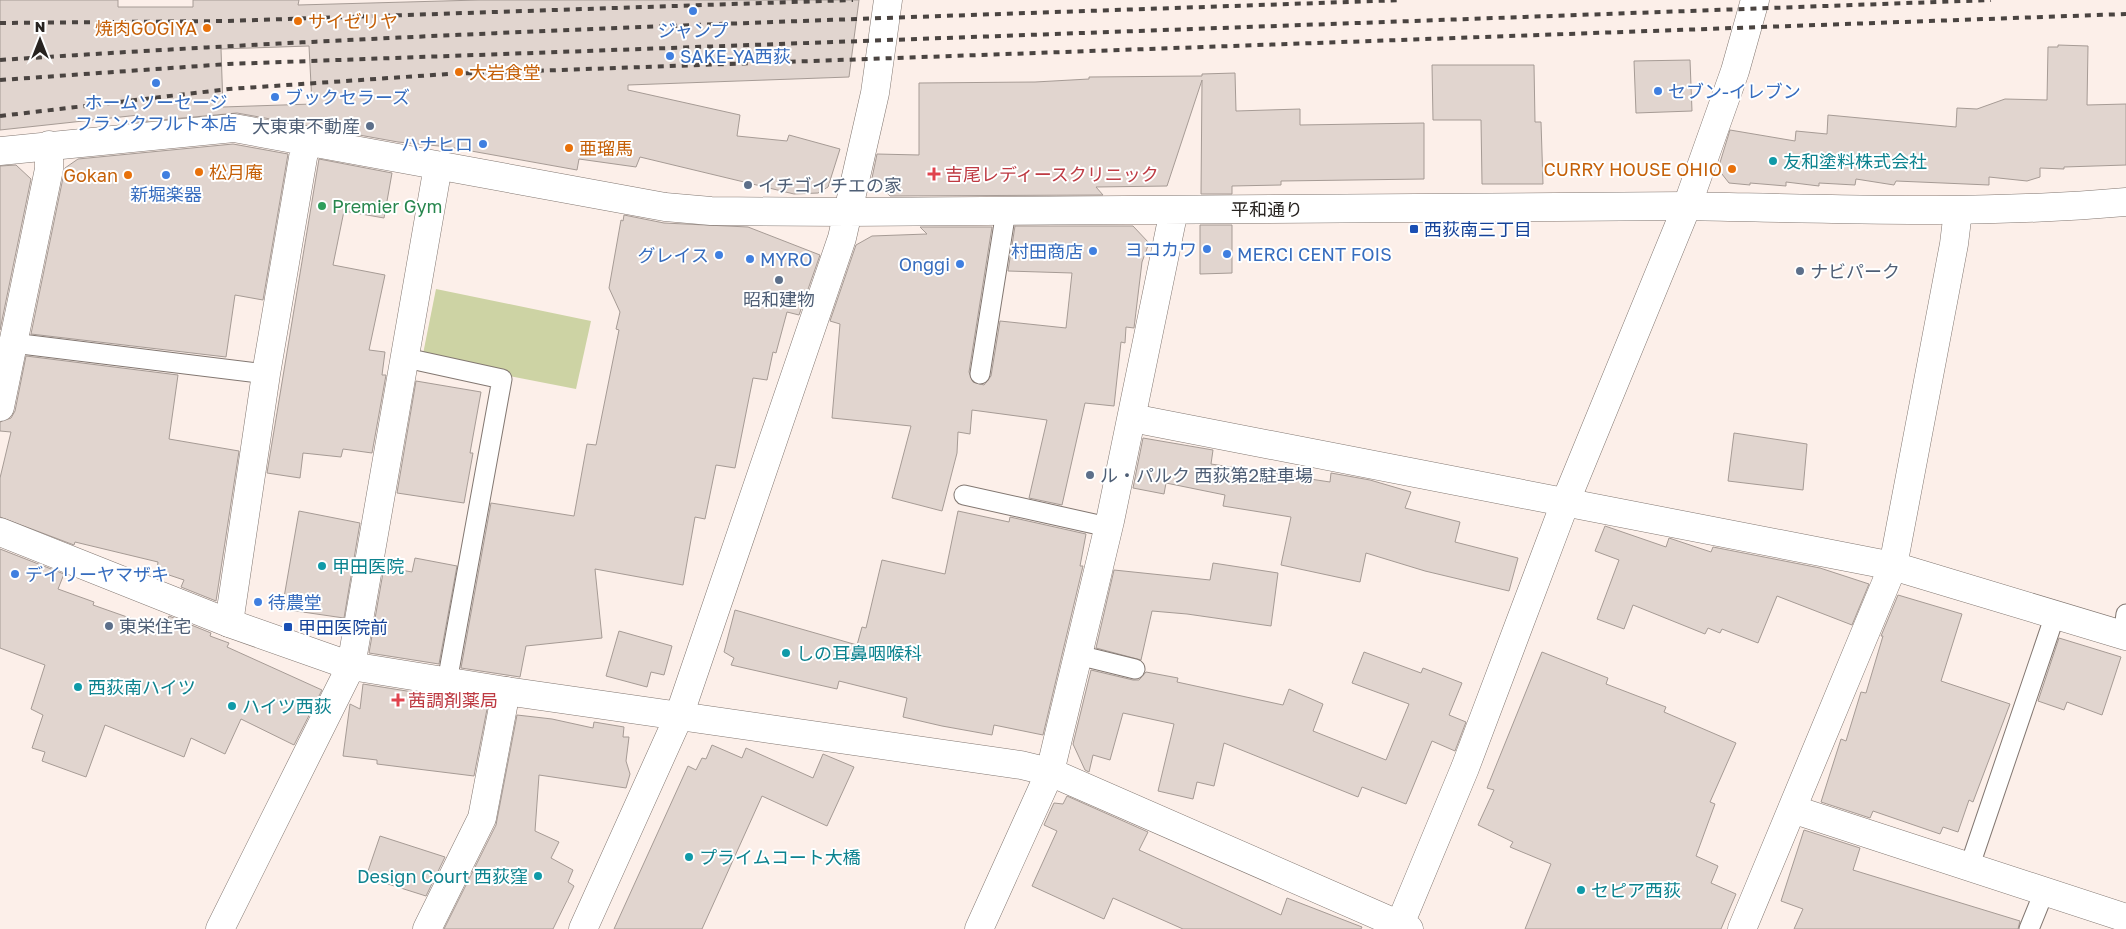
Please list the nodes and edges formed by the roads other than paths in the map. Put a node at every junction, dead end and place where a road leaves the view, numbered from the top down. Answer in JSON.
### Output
{"nodes":[{"id":1,"x":888,"y":0,"type":"edge"},
{"id":2,"x":1755,"y":0,"type":"edge"},
{"id":3,"x":306,"y":140,"type":"junction"},
{"id":4,"x":49,"y":145,"type":"junction"},
{"id":5,"x":0,"y":151,"type":"edge"},
{"id":6,"x":438,"y":166,"type":"junction"},
{"id":7,"x":2126,"y":202,"type":"edge"},
{"id":8,"x":1687,"y":206,"type":"junction"},
{"id":9,"x":1174,"y":210,"type":"junction"},
{"id":10,"x":1006,"y":211,"type":"junction"},
{"id":11,"x":1958,"y":211,"type":"junction"},
{"id":12,"x":847,"y":212,"type":"junction"},
{"id":13,"x":13,"y":343,"type":"junction"},
{"id":14,"x":406,"y":358,"type":"junction"},
{"id":15,"x":266,"y":374,"type":"junction"},
{"id":16,"x":980,"y":374,"type":"dead end"},
{"id":17,"x":0,"y":407,"type":"edge"},
{"id":18,"x":1132,"y":418,"type":"junction"},
{"id":19,"x":964,"y":495,"type":"dead end"},
{"id":20,"x":1565,"y":503,"type":"junction"},
{"id":21,"x":1108,"y":527,"type":"junction"},
{"id":22,"x":0,"y":532,"type":"edge"},
{"id":23,"x":1893,"y":566,"type":"junction"},
{"id":24,"x":2055,"y":615,"type":"junction"},
{"id":25,"x":229,"y":623,"type":"junction"},
{"id":26,"x":2125,"y":629,"type":"edge"},
{"id":27,"x":1078,"y":655,"type":"junction"},
{"id":28,"x":351,"y":666,"type":"junction"},
{"id":29,"x":1135,"y":669,"type":"dead end"},
{"id":30,"x":447,"y":682,"type":"junction"},
{"id":31,"x":506,"y":691,"type":"junction"},
{"id":32,"x":680,"y":716,"type":"junction"},
{"id":33,"x":1050,"y":772,"type":"junction"},
{"id":34,"x":1792,"y":809,"type":"junction"},
{"id":35,"x":1969,"y":868,"type":"junction"},
{"id":36,"x":2044,"y":892,"type":"junction"},
{"id":37,"x":2126,"y":918,"type":"edge"},
{"id":38,"x":1402,"y":928,"type":"edge"},
{"id":39,"x":220,"y":929,"type":"edge"},
{"id":40,"x":427,"y":929,"type":"edge"},
{"id":41,"x":583,"y":929,"type":"edge"},
{"id":42,"x":979,"y":929,"type":"edge"},
{"id":43,"x":1742,"y":929,"type":"edge"},
{"id":44,"x":2028,"y":929,"type":"edge"}],
"edges":[{"from":1,"to":12,"type":"street"},
{"from":2,"to":8,"type":"street"},
{"from":3,"to":4,"type":"street","name":"平和通り"},
{"from":3,"to":6,"type":"street","name":"平和通り"},
{"from":3,"to":15,"type":"street"},
{"from":4,"to":5,"type":"street","name":"平和通り"},
{"from":4,"to":13,"type":"street"},
{"from":6,"to":12,"type":"street","name":"平和通り"},
{"from":6,"to":14,"type":"street"},
{"from":7,"to":11,"type":"street","name":"平和通り"},
{"from":8,"to":9,"type":"street","name":"平和通り"},
{"from":8,"to":11,"type":"street","name":"平和通り"},
{"from":8,"to":20,"type":"street"},
{"from":9,"to":10,"type":"street","name":"平和通り"},
{"from":9,"to":18,"type":"street"},
{"from":10,"to":12,"type":"street","name":"平和通り"},
{"from":10,"to":16,"type":"lane"},
{"from":11,"to":23,"type":"street"},
{"from":12,"to":32,"type":"street"},
{"from":13,"to":15,"type":"lane"},
{"from":13,"to":17,"type":"street"},
{"from":14,"to":28,"type":"street"},
{"from":14,"to":30,"type":"lane"},
{"from":15,"to":25,"type":"street"},
{"from":18,"to":20,"type":"street"},
{"from":18,"to":21,"type":"street"},
{"from":19,"to":21,"type":"lane"},
{"from":20,"to":23,"type":"street"},
{"from":20,"to":38,"type":"street"},
{"from":21,"to":27,"type":"street"},
{"from":22,"to":25,"type":"street"},
{"from":23,"to":24,"type":"street"},
{"from":23,"to":34,"type":"street"},
{"from":24,"to":26,"type":"street"},
{"from":24,"to":35,"type":"lane"},
{"from":25,"to":28,"type":"street"},
{"from":27,"to":29,"type":"lane"},
{"from":27,"to":33,"type":"street"},
{"from":28,"to":30,"type":"street"},
{"from":28,"to":39,"type":"street"},
{"from":30,"to":31,"type":"street"},
{"from":31,"to":32,"type":"street"},
{"from":31,"to":40,"type":"street"},
{"from":32,"to":33,"type":"street"},
{"from":32,"to":41,"type":"street"},
{"from":33,"to":38,"type":"street"},
{"from":33,"to":42,"type":"street"},
{"from":34,"to":35,"type":"street"},
{"from":34,"to":43,"type":"street"},
{"from":35,"to":36,"type":"street"},
{"from":36,"to":37,"type":"street"},
{"from":36,"to":44,"type":"lane"}]}
